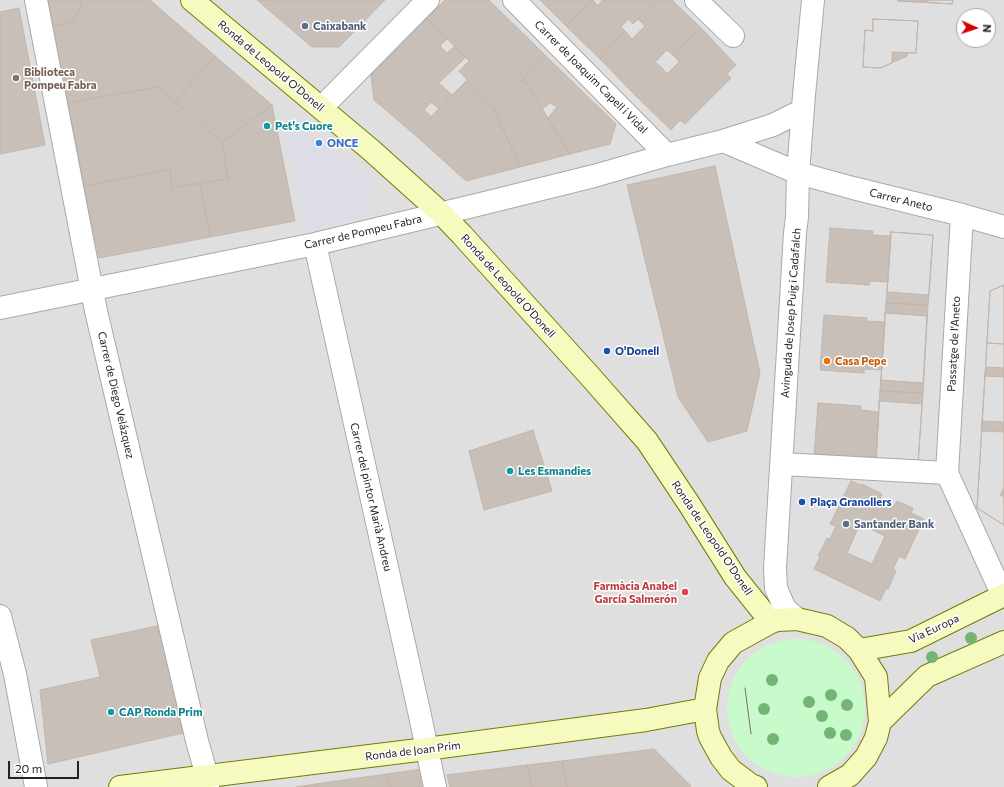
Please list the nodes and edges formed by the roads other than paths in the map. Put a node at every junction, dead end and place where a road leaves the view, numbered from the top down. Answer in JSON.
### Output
{"nodes":[{"id":1,"x":36,"y":0,"type":"edge"},
{"id":2,"x":192,"y":0,"type":"edge"},
{"id":3,"x":428,"y":0,"type":"edge"},
{"id":4,"x":514,"y":0,"type":"edge"},
{"id":5,"x":696,"y":0,"type":"edge"},
{"id":6,"x":813,"y":0,"type":"edge"},
{"id":7,"x":733,"y":36,"type":"dead end"},
{"id":8,"x":321,"y":108,"type":"junction"},
{"id":9,"x":803,"y":110,"type":"junction"},
{"id":10,"x":724,"y":141,"type":"junction"},
{"id":11,"x":667,"y":155,"type":"junction"},
{"id":12,"x":798,"y":173,"type":"junction"},
{"id":13,"x":441,"y":213,"type":"junction"},
{"id":14,"x":962,"y":215,"type":"junction"},
{"id":15,"x":1004,"y":227,"type":"edge"},
{"id":16,"x":315,"y":244,"type":"junction"},
{"id":17,"x":91,"y":289,"type":"junction"},
{"id":18,"x":0,"y":308,"type":"edge"},
{"id":19,"x":782,"y":464,"type":"junction"},
{"id":20,"x":947,"y":473,"type":"junction"},
{"id":21,"x":1004,"y":595,"type":"edge"},
{"id":22,"x":0,"y":616,"type":"edge"},
{"id":23,"x":797,"y":619,"type":"junction"},
{"id":24,"x":771,"y":622,"type":"junction"},
{"id":25,"x":1004,"y":642,"type":"edge"},
{"id":26,"x":859,"y":650,"type":"junction"},
{"id":27,"x":705,"y":709,"type":"junction"},
{"id":28,"x":880,"y":722,"type":"junction"},
{"id":29,"x":426,"y":749,"type":"junction"},
{"id":30,"x":855,"y":781,"type":"edge"},
{"id":31,"x":208,"y":782,"type":"edge"},
{"id":32,"x":36,"y":787,"type":"edge"},
{"id":33,"x":120,"y":787,"type":"edge"},
{"id":34,"x":435,"y":787,"type":"edge"},
{"id":35,"x":756,"y":787,"type":"edge"},
{"id":36,"x":829,"y":787,"type":"edge"}],
"edges":[{"from":1,"to":17,"type":"street","name":"Carrer de Diego Velázquez"},
{"from":2,"to":8,"type":"street","name":"Ronda de Leopold O'Donell"},
{"from":3,"to":8,"type":"street"},
{"from":4,"to":11,"type":"street","name":"Carrer de Joaquim Capell i Vidal"},
{"from":5,"to":7,"type":"street"},
{"from":6,"to":9,"type":"street","name":"Avinguda de Josep Puig i Cadafalch"},
{"from":8,"to":13,"type":"street","name":"Ronda de Leopold O'Donell"},
{"from":9,"to":10,"type":"street","name":"Carrer de Pompeu Fabra"},
{"from":9,"to":12,"type":"street","name":"Avinguda de Josep Puig i Cadafalch"},
{"from":10,"to":11,"type":"street","name":"Carrer de Pompeu Fabra"},
{"from":10,"to":12,"type":"street"},
{"from":11,"to":13,"type":"street","name":"Carrer de Pompeu Fabra"},
{"from":12,"to":14,"type":"street","name":"Carrer Aneto"},
{"from":12,"to":19,"type":"street","name":"Avinguda de Josep Puig i Cadafalch"},
{"from":13,"to":16,"type":"street","name":"Carrer de Pompeu Fabra"},
{"from":13,"to":24,"type":"street","name":"Ronda de Leopold O'Donell"},
{"from":14,"to":15,"type":"street","name":"Carrer Aneto"},
{"from":14,"to":20,"type":"street","name":"Passatge de l'Aneto"},
{"from":16,"to":17,"type":"street","name":"Carrer de Pompeu Fabra"},
{"from":16,"to":29,"type":"street","name":"Carrer del pintor Marià Andreu"},
{"from":17,"to":18,"type":"street","name":"Carrer de Pompeu Fabra"},
{"from":17,"to":31,"type":"street","name":"Carrer de Diego Velázquez"},
{"from":19,"to":20,"type":"street"},
{"from":19,"to":23,"type":"street","name":"Avinguda de Josep Puig i Cadafalch"},
{"from":20,"to":21,"type":"street","name":"Passatge de l'Aneto"},
{"from":21,"to":26,"type":"street","name":"Via Europa"},
{"from":22,"to":32,"type":"street"},
{"from":23,"to":24,"type":"street"},
{"from":23,"to":26,"type":"street"},
{"from":24,"to":27,"type":"street"},
{"from":25,"to":28,"type":"street"},
{"from":26,"to":28,"type":"street"},
{"from":27,"to":29,"type":"street","name":"Ronda de Joan Prim"},
{"from":27,"to":35,"type":"street"},
{"from":28,"to":30,"type":"street"},
{"from":29,"to":31,"type":"street","name":"Ronda de Joan Prim"},
{"from":29,"to":34,"type":"street","name":"Carrer del pintor Marià Andreu"},
{"from":30,"to":36,"type":"street"},
{"from":31,"to":33,"type":"street","name":"Ronda de Joan Prim"}]}
